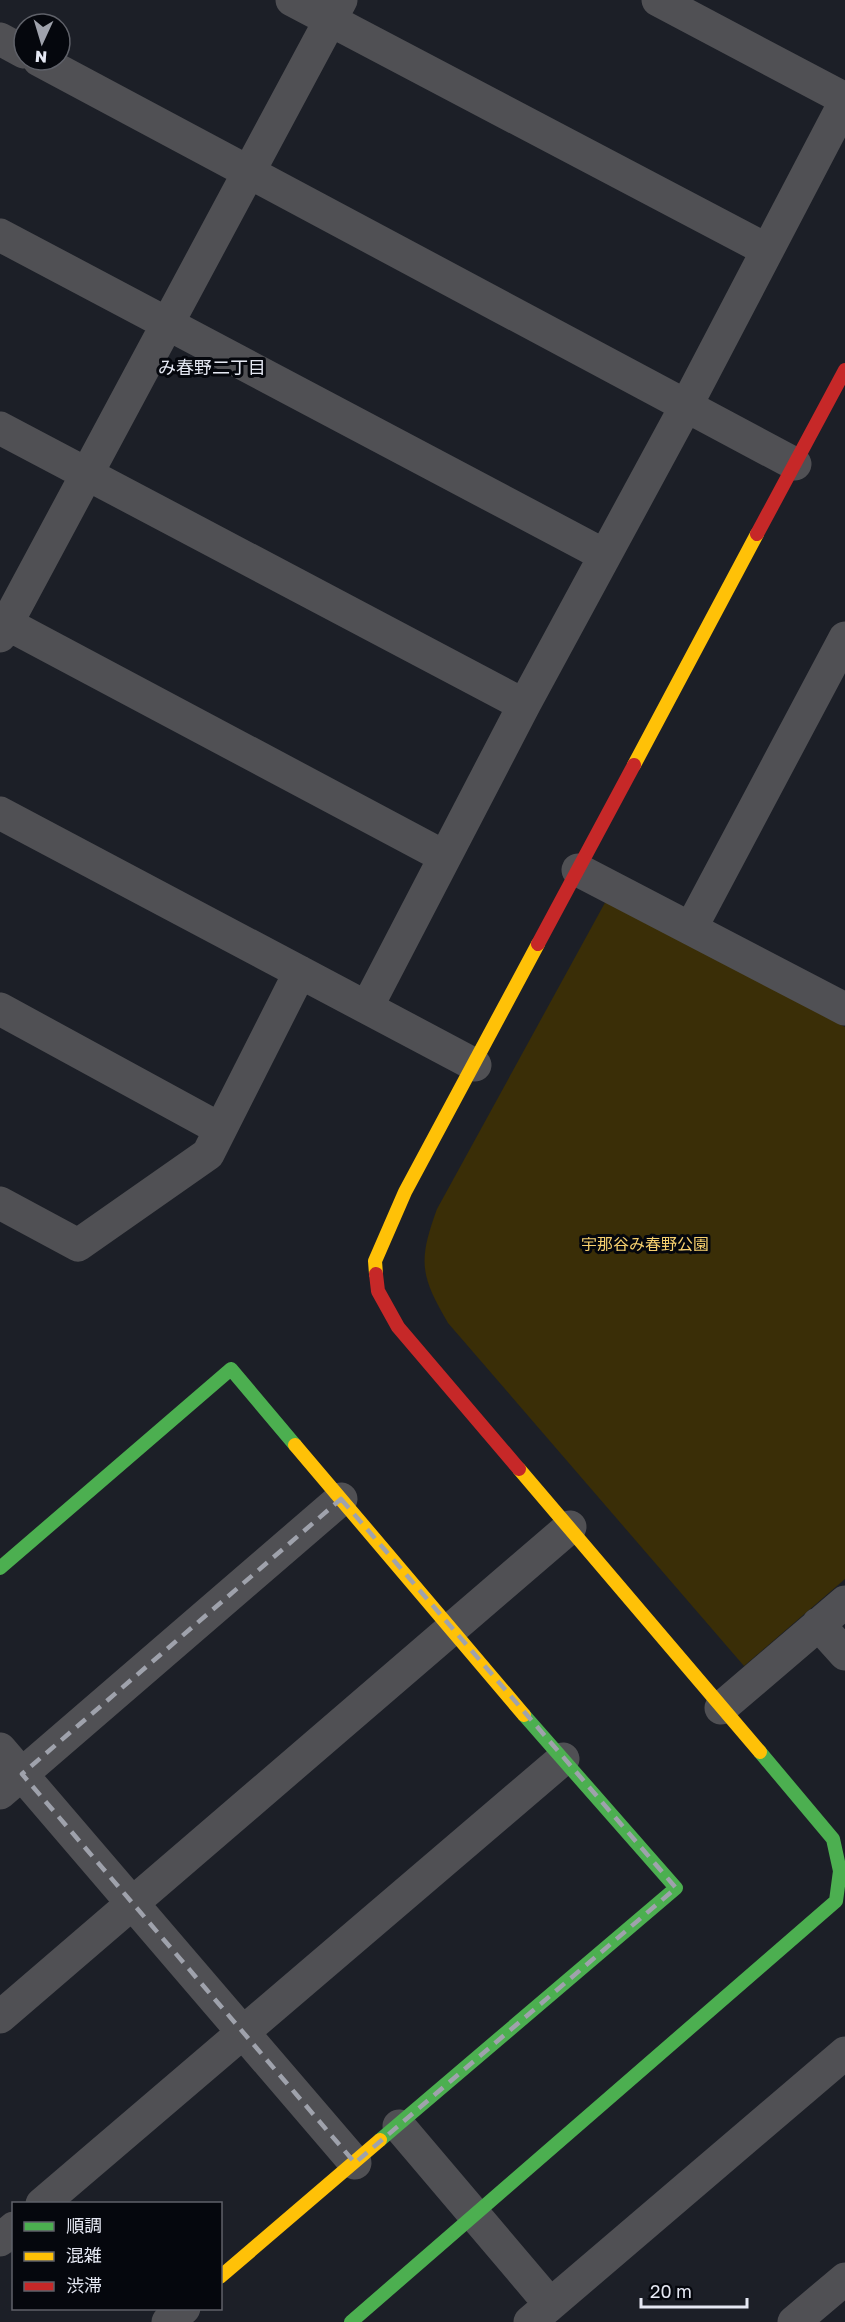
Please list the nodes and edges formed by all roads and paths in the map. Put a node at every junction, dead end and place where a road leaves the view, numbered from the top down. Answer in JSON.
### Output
{"nodes":[{"id":1,"x":292,"y":0,"type":"edge"},
{"id":2,"x":658,"y":0,"type":"edge"},
{"id":3,"x":336,"y":10,"type":"edge"},
{"id":4,"x":62,"y":72,"type":"edge"},
{"id":5,"x":845,"y":101,"type":"edge"},
{"id":6,"x":249,"y":172,"type":"junction"},
{"id":7,"x":0,"y":235,"type":"edge"},
{"id":8,"x":767,"y":250,"type":"junction"},
{"id":9,"x":167,"y":325,"type":"junction"},
{"id":10,"x":845,"y":370,"type":"edge"},
{"id":11,"x":686,"y":406,"type":"junction"},
{"id":12,"x":0,"y":428,"type":"edge"},
{"id":13,"x":795,"y":464,"type":"junction"},
{"id":14,"x":87,"y":475,"type":"junction"},
{"id":15,"x":604,"y":555,"type":"junction"},
{"id":16,"x":2,"y":627,"type":"edge"},
{"id":17,"x":845,"y":638,"type":"edge"},
{"id":18,"x":524,"y":705,"type":"junction"},
{"id":19,"x":0,"y":813,"type":"edge"},
{"id":20,"x":445,"y":857,"type":"junction"},
{"id":21,"x":578,"y":870,"type":"junction"},
{"id":22,"x":691,"y":928,"type":"junction"},
{"id":23,"x":300,"y":972,"type":"junction"},
{"id":24,"x":367,"y":1007,"type":"junction"},
{"id":25,"x":0,"y":1009,"type":"edge"},
{"id":26,"x":845,"y":1009,"type":"edge"},
{"id":27,"x":475,"y":1065,"type":"junction"},
{"id":28,"x":220,"y":1129,"type":"junction"},
{"id":29,"x":0,"y":1203,"type":"edge"},
{"id":30,"x":341,"y":1499,"type":"junction"},
{"id":31,"x":570,"y":1527,"type":"junction"},
{"id":32,"x":0,"y":1568,"type":"edge"},
{"id":33,"x":845,"y":1602,"type":"edge"},
{"id":34,"x":818,"y":1624,"type":"junction"},
{"id":35,"x":451,"y":1630,"type":"junction"},
{"id":36,"x":845,"y":1654,"type":"edge"},
{"id":37,"x":721,"y":1708,"type":"junction"},
{"id":38,"x":0,"y":1749,"type":"edge"},
{"id":39,"x":563,"y":1759,"type":"junction"},
{"id":40,"x":11,"y":1784,"type":"edge"},
{"id":41,"x":134,"y":1903,"type":"junction"},
{"id":42,"x":0,"y":2017,"type":"edge"},
{"id":43,"x":243,"y":2031,"type":"junction"},
{"id":44,"x":845,"y":2053,"type":"edge"},
{"id":45,"x":399,"y":2126,"type":"junction"},
{"id":46,"x":355,"y":2163,"type":"junction"},
{"id":47,"x":44,"y":2202,"type":"edge"},
{"id":48,"x":476,"y":2214,"type":"junction"},
{"id":49,"x":12,"y":2230,"type":"edge"},
{"id":50,"x":0,"y":2240,"type":"edge"},
{"id":51,"x":222,"y":2275,"type":"edge"},
{"id":52,"x":845,"y":2278,"type":"edge"},
{"id":53,"x":182,"y":2310,"type":"edge"},
{"id":54,"x":540,"y":2313,"type":"edge"},
{"id":55,"x":168,"y":2322,"type":"edge"},
{"id":56,"x":351,"y":2322,"type":"edge"},
{"id":57,"x":795,"y":2322,"type":"edge"}],
"edges":[{"from":1,"to":3,"type":"street"},
{"from":2,"to":5,"type":"street"},
{"from":3,"to":6,"type":"street"},
{"from":3,"to":8,"type":"street"},
{"from":4,"to":6,"type":"street"},
{"from":5,"to":8,"type":"street"},
{"from":6,"to":9,"type":"street"},
{"from":6,"to":11,"type":"street"},
{"from":7,"to":9,"type":"street"},
{"from":8,"to":11,"type":"street"},
{"from":9,"to":14,"type":"street"},
{"from":9,"to":15,"type":"street"},
{"from":10,"to":13,"type":"street"},
{"from":11,"to":13,"type":"street"},
{"from":11,"to":15,"type":"street"},
{"from":12,"to":14,"type":"street"},
{"from":13,"to":21,"type":"street"},
{"from":14,"to":16,"type":"street"},
{"from":14,"to":18,"type":"street"},
{"from":15,"to":18,"type":"street"},
{"from":16,"to":20,"type":"street"},
{"from":17,"to":22,"type":"street"},
{"from":18,"to":20,"type":"street"},
{"from":19,"to":23,"type":"street"},
{"from":20,"to":24,"type":"street"},
{"from":21,"to":22,"type":"street"},
{"from":21,"to":27,"type":"street"},
{"from":22,"to":26,"type":"street"},
{"from":23,"to":24,"type":"street"},
{"from":23,"to":28,"type":"street"},
{"from":24,"to":27,"type":"street"},
{"from":25,"to":28,"type":"street"},
{"from":27,"to":31,"type":"street"},
{"from":28,"to":29,"type":"street"},
{"from":30,"to":32,"type":"street"},
{"from":30,"to":35,"type":"street"},
{"from":30,"to":40,"type":"street"},
{"from":31,"to":35,"type":"street"},
{"from":31,"to":37,"type":"street"},
{"from":33,"to":34,"type":"street"},
{"from":34,"to":36,"type":"street"},
{"from":34,"to":37,"type":"street"},
{"from":35,"to":39,"type":"street"},
{"from":35,"to":41,"type":"street"},
{"from":37,"to":48,"type":"street"},
{"from":38,"to":40,"type":"street"},
{"from":39,"to":43,"type":"street"},
{"from":39,"to":45,"type":"street"},
{"from":40,"to":41,"type":"street"},
{"from":41,"to":42,"type":"street"},
{"from":41,"to":43,"type":"street"},
{"from":43,"to":46,"type":"street"},
{"from":43,"to":47,"type":"street"},
{"from":44,"to":54,"type":"street"},
{"from":45,"to":46,"type":"street"},
{"from":45,"to":48,"type":"street"},
{"from":46,"to":51,"type":"street"},
{"from":48,"to":54,"type":"street"},
{"from":48,"to":56,"type":"street"},
{"from":49,"to":50,"type":"street"},
{"from":52,"to":57,"type":"street"},
{"from":53,"to":55,"type":"street"}]}
